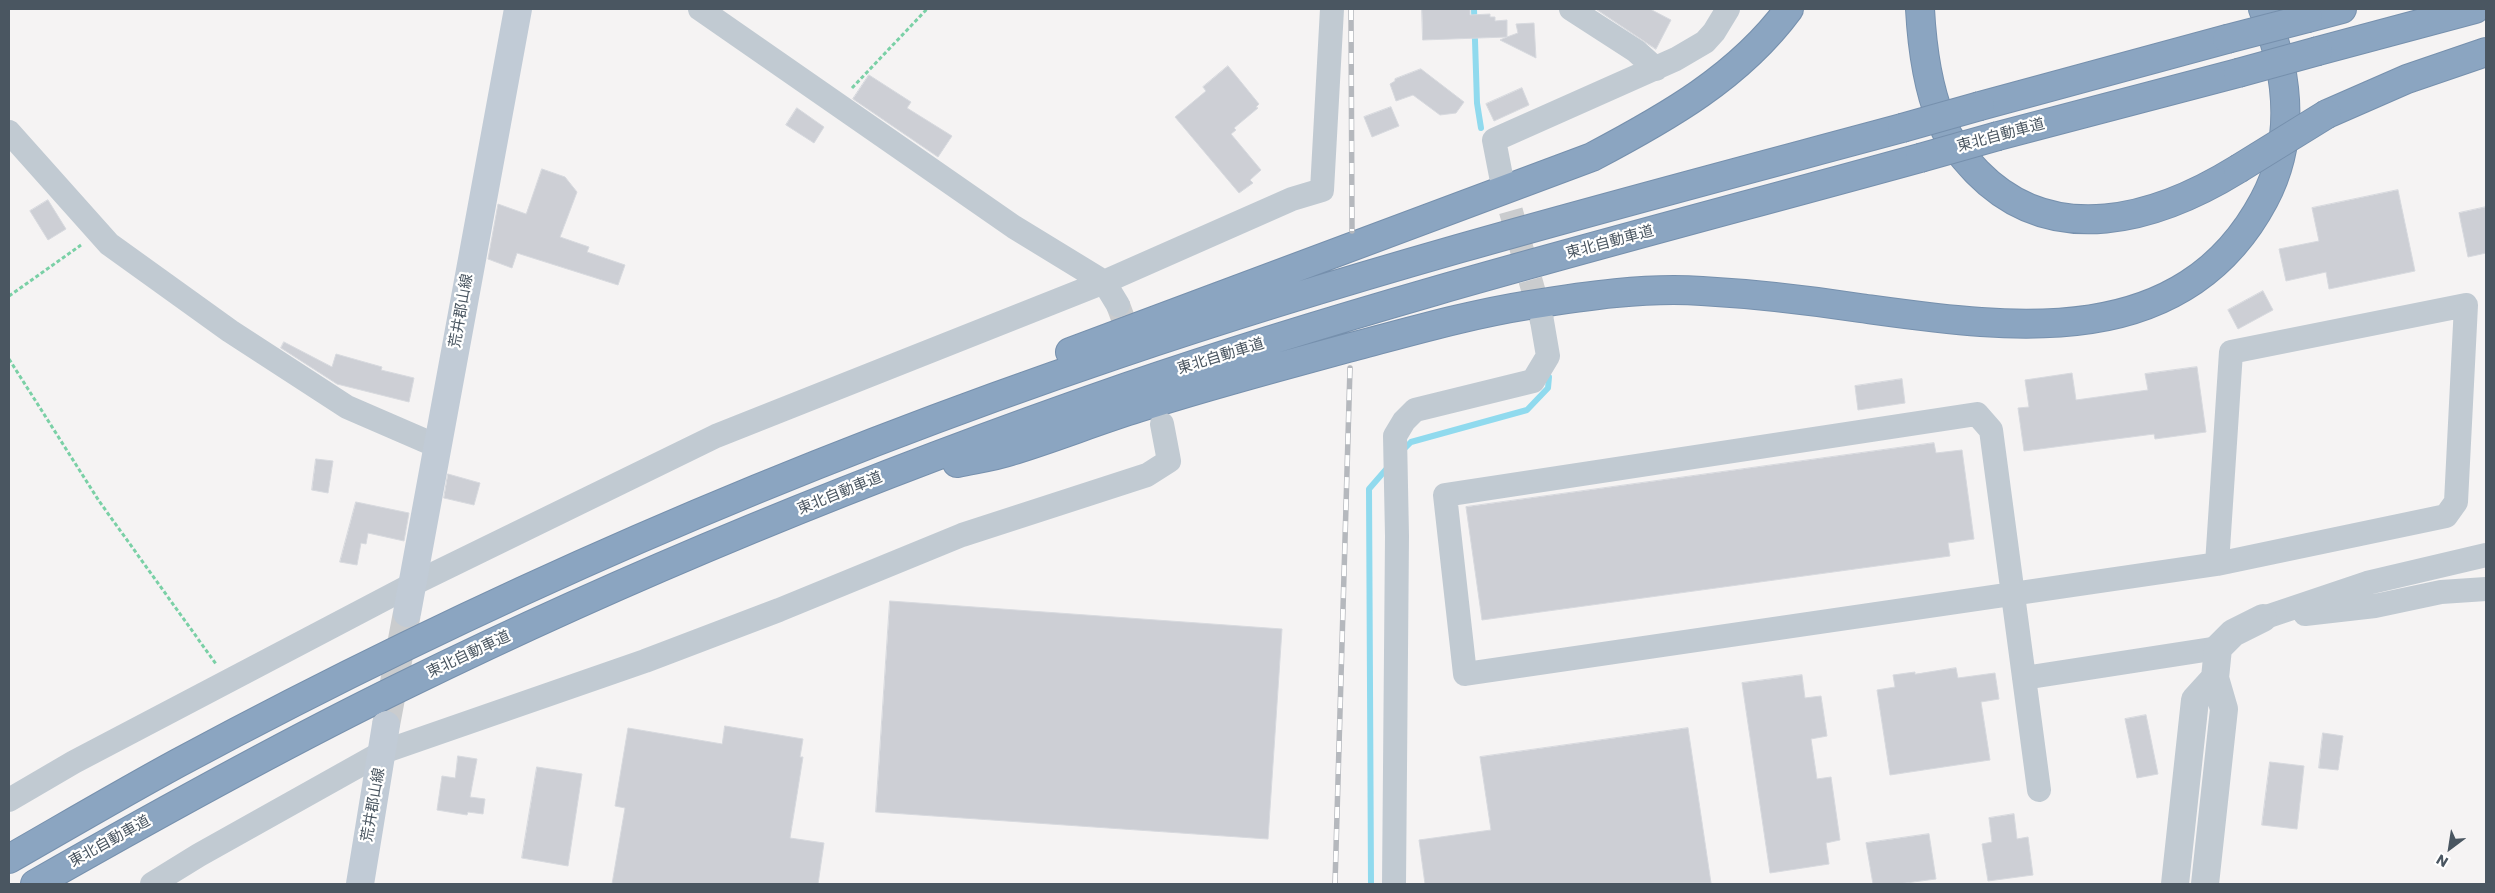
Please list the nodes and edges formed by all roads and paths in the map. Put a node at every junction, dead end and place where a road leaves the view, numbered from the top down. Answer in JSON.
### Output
{"nodes":[{"id":1,"x":518,"y":9,"type":"edge"},
{"id":2,"x":700,"y":9,"type":"edge"},
{"id":3,"x":927,"y":9,"type":"edge"},
{"id":4,"x":1332,"y":9,"type":"edge"},
{"id":5,"x":1571,"y":9,"type":"edge"},
{"id":6,"x":1728,"y":9,"type":"edge"},
{"id":7,"x":1789,"y":9,"type":"edge"},
{"id":8,"x":1920,"y":9,"type":"edge"},
{"id":9,"x":2262,"y":9,"type":"edge"},
{"id":10,"x":2342,"y":9,"type":"edge"},
{"id":11,"x":2474,"y":9,"type":"edge"},
{"id":12,"x":2486,"y":52,"type":"edge"},
{"id":13,"x":1656,"y":69,"type":"junction"},
{"id":14,"x":837,"y":104,"type":"junction"},
{"id":15,"x":9,"y":132,"type":"edge"},
{"id":16,"x":1501,"y":176,"type":"tunnel mouth"},
{"id":17,"x":97,"y":232,"type":"junction"},
{"id":18,"x":1104,"y":282,"type":"junction"},
{"id":19,"x":9,"y":296,"type":"edge"},
{"id":20,"x":1118,"y":305,"type":"tunnel mouth"},
{"id":21,"x":1542,"y":321,"type":"tunnel mouth"},
{"id":22,"x":9,"y":359,"type":"edge"},
{"id":23,"x":1162,"y":424,"type":"tunnel mouth"},
{"id":24,"x":437,"y":446,"type":"junction"},
{"id":25,"x":856,"y":451,"type":"junction"},
{"id":26,"x":874,"y":479,"type":"junction"},
{"id":27,"x":2486,"y":555,"type":"edge"},
{"id":28,"x":2217,"y":564,"type":"junction"},
{"id":29,"x":413,"y":584,"type":"junction"},
{"id":30,"x":2486,"y":589,"type":"edge"},
{"id":31,"x":2013,"y":595,"type":"junction"},
{"id":32,"x":407,"y":613,"type":"tunnel mouth"},
{"id":33,"x":2263,"y":618,"type":"junction"},
{"id":34,"x":2218,"y":648,"type":"junction"},
{"id":35,"x":218,"y":667,"type":"dead end"},
{"id":36,"x":2024,"y":678,"type":"junction"},
{"id":37,"x":2215,"y":678,"type":"junction"},
{"id":38,"x":386,"y":725,"type":"tunnel mouth"},
{"id":39,"x":383,"y":752,"type":"junction"},
{"id":40,"x":2039,"y":790,"type":"dead end"},
{"id":41,"x":9,"y":800,"type":"edge"},
{"id":42,"x":9,"y":859,"type":"edge"},
{"id":43,"x":36,"y":884,"type":"edge"},
{"id":44,"x":152,"y":884,"type":"edge"},
{"id":45,"x":360,"y":884,"type":"edge"},
{"id":46,"x":1394,"y":884,"type":"edge"},
{"id":47,"x":2174,"y":884,"type":"edge"},
{"id":48,"x":2205,"y":884,"type":"edge"}],
"edges":[{"from":1,"to":24,"type":"main road","name":"荒井郡山線"},
{"from":2,"to":14,"type":"street"},
{"from":3,"to":14,"type":"path"},
{"from":4,"to":18,"type":"street"},
{"from":5,"to":13,"type":"street"},
{"from":6,"to":13,"type":"street"},
{"from":7,"to":25,"type":"highway"},
{"from":8,"to":12,"type":"highway","bridge":true},
{"from":9,"to":26,"type":"highway"},
{"from":10,"to":25,"type":"highway","bridge":true},
{"from":11,"to":26,"type":"highway","name":"東北自動車道","bridge":true},
{"from":13,"to":16,"type":"street"},
{"from":14,"to":18,"type":"street"},
{"from":15,"to":17,"type":"street"},
{"from":17,"to":19,"type":"path"},
{"from":17,"to":24,"type":"street"},
{"from":18,"to":20,"type":"street"},
{"from":18,"to":29,"type":"street"},
{"from":21,"to":46,"type":"street"},
{"from":22,"to":35,"type":"path"},
{"from":23,"to":39,"type":"street"},
{"from":24,"to":29,"type":"main road","name":"荒井郡山線"},
{"from":25,"to":42,"type":"highway"},
{"from":26,"to":43,"type":"highway","name":"東北自動車道"},
{"from":27,"to":33,"type":"street"},
{"from":28,"to":28,"type":"street"},
{"from":28,"to":31,"type":"street"},
{"from":29,"to":32,"type":"main road","name":"荒井郡山線"},
{"from":29,"to":41,"type":"street"},
{"from":30,"to":33,"type":"street"},
{"from":31,"to":31,"type":"street"},
{"from":31,"to":36,"type":"street"},
{"from":33,"to":34,"type":"street"},
{"from":34,"to":36,"type":"street"},
{"from":34,"to":37,"type":"street"},
{"from":36,"to":40,"type":"street"},
{"from":37,"to":47,"type":"street"},
{"from":37,"to":48,"type":"street"},
{"from":38,"to":39,"type":"main road","name":"荒井郡山線"},
{"from":39,"to":44,"type":"street"},
{"from":39,"to":45,"type":"main road","name":"荒井郡山線"}]}
